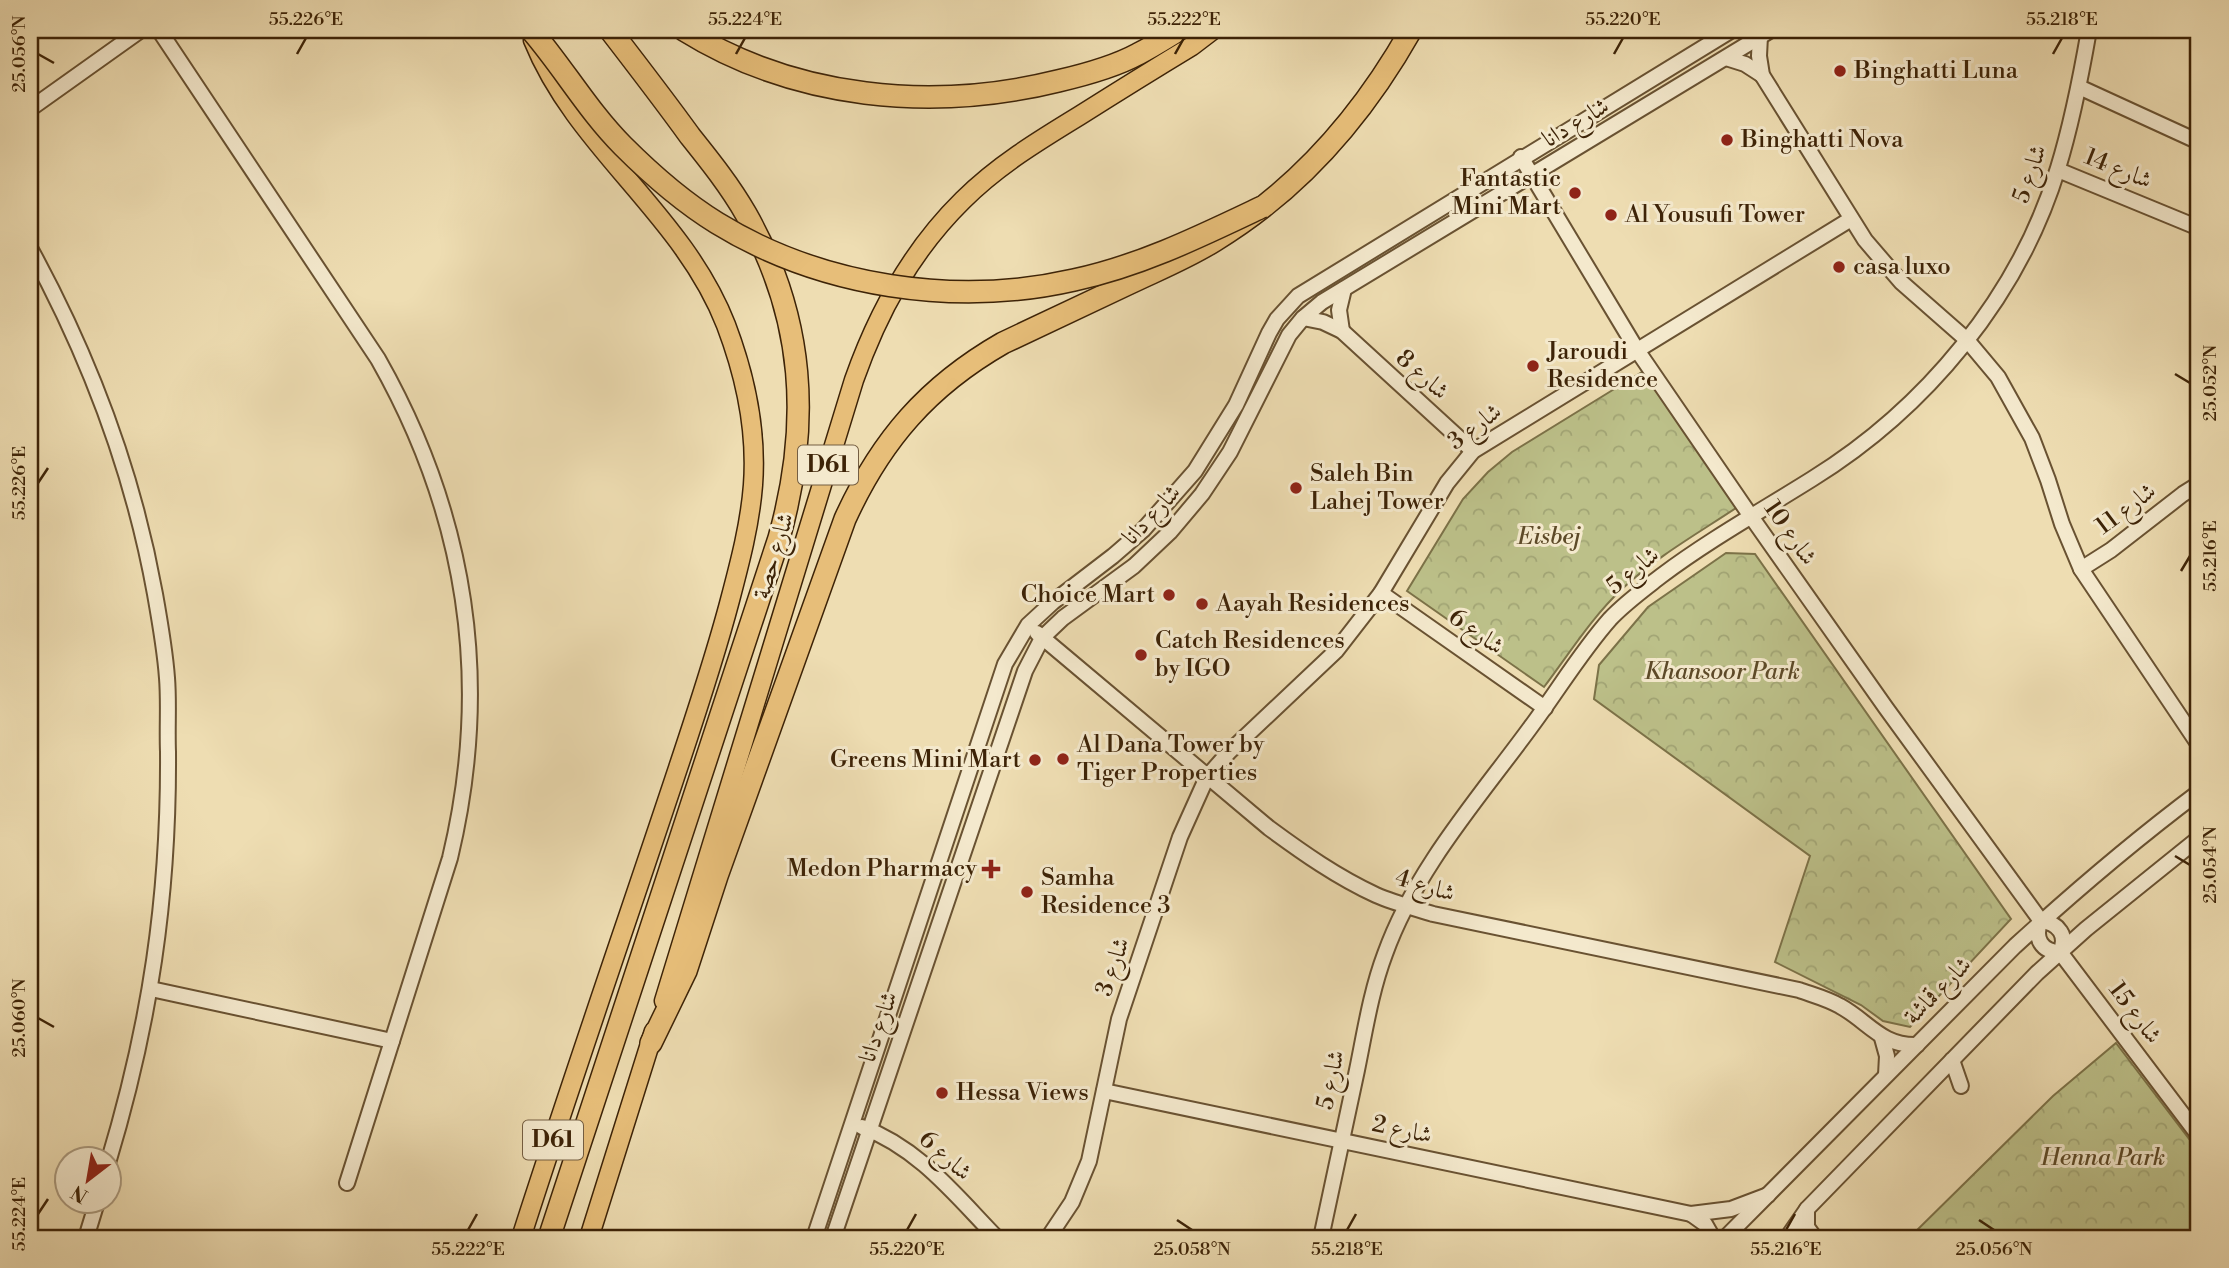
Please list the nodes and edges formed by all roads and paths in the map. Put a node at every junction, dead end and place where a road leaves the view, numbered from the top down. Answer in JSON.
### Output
{"nodes":[{"id":1,"x":141,"y":30,"type":"edge"},
{"id":2,"x":159,"y":30,"type":"edge"},
{"id":3,"x":530,"y":30,"type":"edge"},
{"id":4,"x":610,"y":30,"type":"edge"},
{"id":5,"x":684,"y":30,"type":"edge"},
{"id":6,"x":1179,"y":30,"type":"edge"},
{"id":7,"x":1213,"y":30,"type":"edge"},
{"id":8,"x":1411,"y":30,"type":"edge"},
{"id":9,"x":1732,"y":30,"type":"edge"},
{"id":10,"x":2089,"y":30,"type":"edge"},
{"id":11,"x":1766,"y":33,"type":"edge"},
{"id":12,"x":1726,"y":58,"type":"junction"},
{"id":13,"x":1762,"y":75,"type":"junction"},
{"id":14,"x":2079,"y":87,"type":"junction"},
{"id":15,"x":30,"y":109,"type":"edge"},
{"id":16,"x":2199,"y":142,"type":"edge"},
{"id":17,"x":1521,"y":157,"type":"junction"},
{"id":18,"x":2058,"y":170,"type":"junction"},
{"id":19,"x":1531,"y":177,"type":"junction"},
{"id":20,"x":1262,"y":207,"type":"junction"},
{"id":21,"x":1851,"y":219,"type":"junction"},
{"id":22,"x":2199,"y":228,"type":"edge"},
{"id":23,"x":30,"y":248,"type":"edge"},
{"id":24,"x":1344,"y":289,"type":"junction"},
{"id":25,"x":1303,"y":318,"type":"junction"},
{"id":26,"x":1342,"y":331,"type":"junction"},
{"id":27,"x":1967,"y":340,"type":"junction"},
{"id":28,"x":1637,"y":350,"type":"junction"},
{"id":29,"x":1473,"y":451,"type":"junction"},
{"id":30,"x":2199,"y":484,"type":"edge"},
{"id":31,"x":1750,"y":516,"type":"junction"},
{"id":32,"x":2081,"y":569,"type":"junction"},
{"id":33,"x":1381,"y":593,"type":"junction"},
{"id":34,"x":1028,"y":625,"type":"junction"},
{"id":35,"x":1042,"y":638,"type":"junction"},
{"id":36,"x":1545,"y":708,"type":"junction"},
{"id":37,"x":2199,"y":745,"type":"edge"},
{"id":38,"x":1206,"y":777,"type":"junction"},
{"id":39,"x":2199,"y":792,"type":"edge"},
{"id":40,"x":2199,"y":838,"type":"edge"},
{"id":41,"x":1406,"y":905,"type":"junction"},
{"id":42,"x":2041,"y":921,"type":"junction"},
{"id":43,"x":2060,"y":952,"type":"junction"},
{"id":44,"x":151,"y":989,"type":"junction"},
{"id":45,"x":1882,"y":1038,"type":"junction"},
{"id":46,"x":392,"y":1041,"type":"junction"},
{"id":47,"x":651,"y":1043,"type":"junction"},
{"id":48,"x":1917,"y":1045,"type":"junction"},
{"id":49,"x":1952,"y":1060,"type":"junction"},
{"id":50,"x":1886,"y":1075,"type":"junction"},
{"id":51,"x":1961,"y":1086,"type":"dead end"},
{"id":52,"x":1104,"y":1091,"type":"junction"},
{"id":53,"x":851,"y":1122,"type":"junction"},
{"id":54,"x":868,"y":1129,"type":"junction"},
{"id":55,"x":2199,"y":1136,"type":"edge"},
{"id":56,"x":1342,"y":1141,"type":"junction"},
{"id":57,"x":113,"y":1146,"type":"edge"},
{"id":58,"x":347,"y":1183,"type":"dead end"},
{"id":59,"x":1768,"y":1195,"type":"junction"},
{"id":60,"x":1807,"y":1209,"type":"junction"},
{"id":61,"x":1691,"y":1214,"type":"junction"},
{"id":62,"x":93,"y":1216,"type":"edge"},
{"id":63,"x":86,"y":1238,"type":"edge"},
{"id":64,"x":521,"y":1238,"type":"edge"},
{"id":65,"x":548,"y":1238,"type":"edge"},
{"id":66,"x":589,"y":1238,"type":"edge"},
{"id":67,"x":814,"y":1238,"type":"edge"},
{"id":68,"x":833,"y":1238,"type":"edge"},
{"id":69,"x":997,"y":1238,"type":"edge"},
{"id":70,"x":1048,"y":1238,"type":"edge"},
{"id":71,"x":1321,"y":1238,"type":"edge"},
{"id":72,"x":1713,"y":1238,"type":"edge"},
{"id":73,"x":1725,"y":1238,"type":"edge"},
{"id":74,"x":1787,"y":1238,"type":"edge"},
{"id":75,"x":1815,"y":1238,"type":"edge"}],
"edges":[{"from":1,"to":15,"type":"street"},
{"from":2,"to":46,"type":"street"},
{"from":3,"to":20,"type":"highway","bridge":true},
{"from":3,"to":64,"type":"main road","name":"شارع حصة","number":"D61"},
{"from":4,"to":65,"type":"highway"},
{"from":5,"to":6,"type":"highway"},
{"from":7,"to":47,"type":"main road","name":"شارع حصة","number":"D61"},
{"from":8,"to":20,"type":"highway"},
{"from":9,"to":17,"type":"street","name":"شارع دانا"},
{"from":10,"to":14,"type":"street","name":"شارع 5"},
{"from":11,"to":12,"type":"street","name":"شارع دانا"},
{"from":11,"to":13,"type":"street"},
{"from":12,"to":13,"type":"street"},
{"from":12,"to":19,"type":"street","name":"شارع دانا"},
{"from":13,"to":21,"type":"street"},
{"from":14,"to":16,"type":"street"},
{"from":14,"to":18,"type":"street","name":"شارع 5"},
{"from":17,"to":19,"type":"street","name":"شارع 10"},
{"from":17,"to":34,"type":"street","name":"شارع دانا"},
{"from":18,"to":22,"type":"street","name":"شارع 14"},
{"from":18,"to":27,"type":"street","name":"شارع 5"},
{"from":19,"to":24,"type":"street","name":"شارع دانا"},
{"from":19,"to":28,"type":"street","name":"شارع 10"},
{"from":20,"to":47,"type":"highway","bridge":true},
{"from":21,"to":27,"type":"street"},
{"from":21,"to":28,"type":"street","name":"شارع 3"},
{"from":23,"to":44,"type":"street"},
{"from":24,"to":25,"type":"street","name":"شارع دانا"},
{"from":24,"to":26,"type":"street"},
{"from":25,"to":26,"type":"street","name":"شارع 8"},
{"from":25,"to":35,"type":"street","name":"شارع دانا"},
{"from":26,"to":29,"type":"street","name":"شارع 8"},
{"from":27,"to":31,"type":"street","name":"شارع 5"},
{"from":27,"to":32,"type":"street"},
{"from":28,"to":29,"type":"street","name":"شارع 3"},
{"from":28,"to":31,"type":"street","name":"شارع 10"},
{"from":29,"to":33,"type":"street","name":"شارع 3"},
{"from":30,"to":32,"type":"street","name":"شارع 11"},
{"from":31,"to":36,"type":"street","name":"شارع 5"},
{"from":31,"to":42,"type":"street","name":"شارع 10"},
{"from":32,"to":37,"type":"street"},
{"from":33,"to":36,"type":"street","name":"شارع 6"},
{"from":33,"to":38,"type":"street","name":"شارع 3"},
{"from":34,"to":35,"type":"street","name":"شارع 4"},
{"from":34,"to":53,"type":"street","name":"شارع دانا"},
{"from":35,"to":38,"type":"street","name":"شارع 4"},
{"from":35,"to":54,"type":"street","name":"شارع دانا"},
{"from":36,"to":41,"type":"street","name":"شارع 5"},
{"from":38,"to":41,"type":"street","name":"شارع 4"},
{"from":38,"to":52,"type":"street","name":"شارع 3"},
{"from":39,"to":42,"type":"street","name":"شارع قماشة"},
{"from":40,"to":43,"type":"street"},
{"from":41,"to":45,"type":"street","name":"شارع 4"},
{"from":41,"to":56,"type":"street","name":"شارع 5"},
{"from":42,"to":43,"type":"street"},
{"from":42,"to":43,"type":"street"},
{"from":42,"to":48,"type":"street","name":"شارع قماشة"},
{"from":43,"to":49,"type":"street"},
{"from":43,"to":55,"type":"street","name":"شارع 15"},
{"from":44,"to":46,"type":"street"},
{"from":44,"to":57,"type":"street"},
{"from":45,"to":48,"type":"street","name":"شارع 4"},
{"from":45,"to":50,"type":"street"},
{"from":46,"to":58,"type":"street"},
{"from":47,"to":66,"type":"main road","name":"شارع حصة","number":"D61"},
{"from":48,"to":50,"type":"street","name":"شارع قماشة"},
{"from":49,"to":51,"type":"street"},
{"from":49,"to":60,"type":"street"},
{"from":50,"to":59,"type":"street","name":"شارع قماشة"},
{"from":52,"to":56,"type":"street","name":"شارع 2"},
{"from":52,"to":70,"type":"street","name":"شارع 3"},
{"from":53,"to":54,"type":"street","name":"شارع 6"},
{"from":53,"to":67,"type":"street","name":"شارع دانا"},
{"from":54,"to":68,"type":"street","name":"شارع دانا"},
{"from":54,"to":69,"type":"street","name":"شارع 6"},
{"from":56,"to":61,"type":"street","name":"شارع 2"},
{"from":56,"to":71,"type":"street","name":"شارع 5"},
{"from":59,"to":61,"type":"street","name":"شارع 2"},
{"from":59,"to":73,"type":"street","name":"شارع قماشة"},
{"from":60,"to":74,"type":"street"},
{"from":60,"to":75,"type":"street"},
{"from":61,"to":72,"type":"street"},
{"from":62,"to":63,"type":"street"}]}
